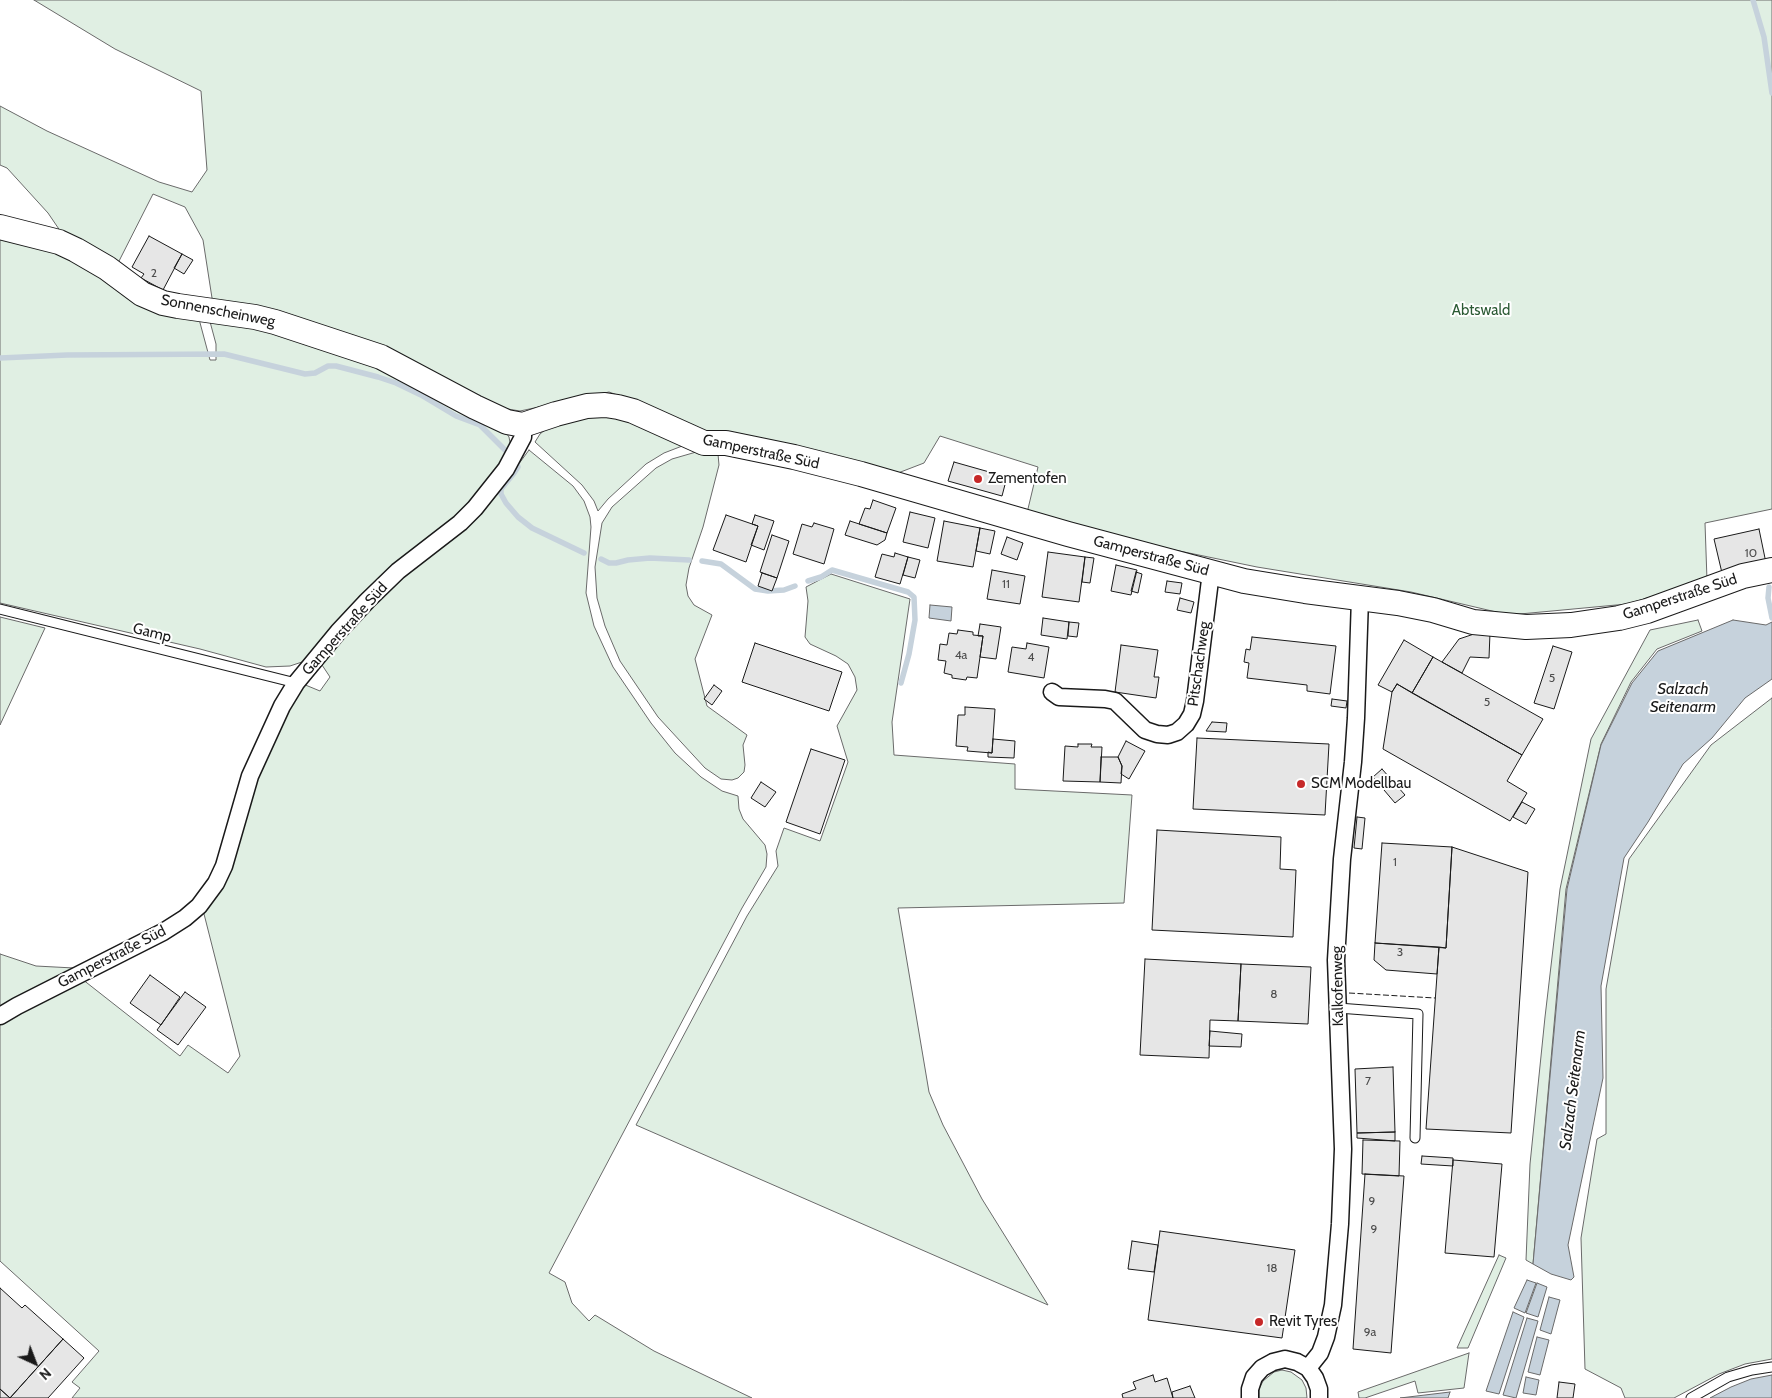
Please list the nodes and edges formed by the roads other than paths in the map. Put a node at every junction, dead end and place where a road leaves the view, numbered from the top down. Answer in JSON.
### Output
{"nodes":[{"id":1,"x":0,"y":228,"type":"edge"},
{"id":2,"x":523,"y":425,"type":"junction"},
{"id":3,"x":1772,"y":570,"type":"edge"},
{"id":4,"x":1211,"y":572,"type":"junction"},
{"id":5,"x":1360,"y":598,"type":"junction"},
{"id":6,"x":0,"y":609,"type":"edge"},
{"id":7,"x":296,"y":683,"type":"junction"},
{"id":8,"x":1052,"y":692,"type":"dead end"},
{"id":9,"x":1338,"y":1008,"type":"junction"},
{"id":10,"x":0,"y":1016,"type":"edge"},
{"id":11,"x":1415,"y":1138,"type":"dead end"},
{"id":12,"x":1772,"y":1366,"type":"edge"},
{"id":13,"x":1308,"y":1368,"type":"junction"},
{"id":14,"x":1250,"y":1398,"type":"edge"},
{"id":15,"x":1319,"y":1398,"type":"edge"},
{"id":16,"x":1691,"y":1398,"type":"edge"}],
"edges":[{"from":1,"to":2,"type":"street","name":"Sonnenscheinweg"},
{"from":2,"to":4,"type":"street","name":"Gamperstraße Süd"},
{"from":2,"to":7,"type":"street","name":"Gamperstraße Süd"},
{"from":3,"to":5,"type":"street","name":"Gamperstraße Süd"},
{"from":4,"to":5,"type":"street","name":"Gamperstraße Süd"},
{"from":4,"to":8,"type":"street","name":"Pitschachweg"},
{"from":5,"to":9,"type":"street","name":"Kalkofenweg"},
{"from":6,"to":7,"type":"lane","name":"Gamp"},
{"from":7,"to":10,"type":"street","name":"Gamperstraße Süd"},
{"from":9,"to":11,"type":"lane"},
{"from":9,"to":13,"type":"street","name":"Kalkofenweg"},
{"from":12,"to":16,"type":"lane"},
{"from":13,"to":14,"type":"street"},
{"from":13,"to":15,"type":"street"}]}
